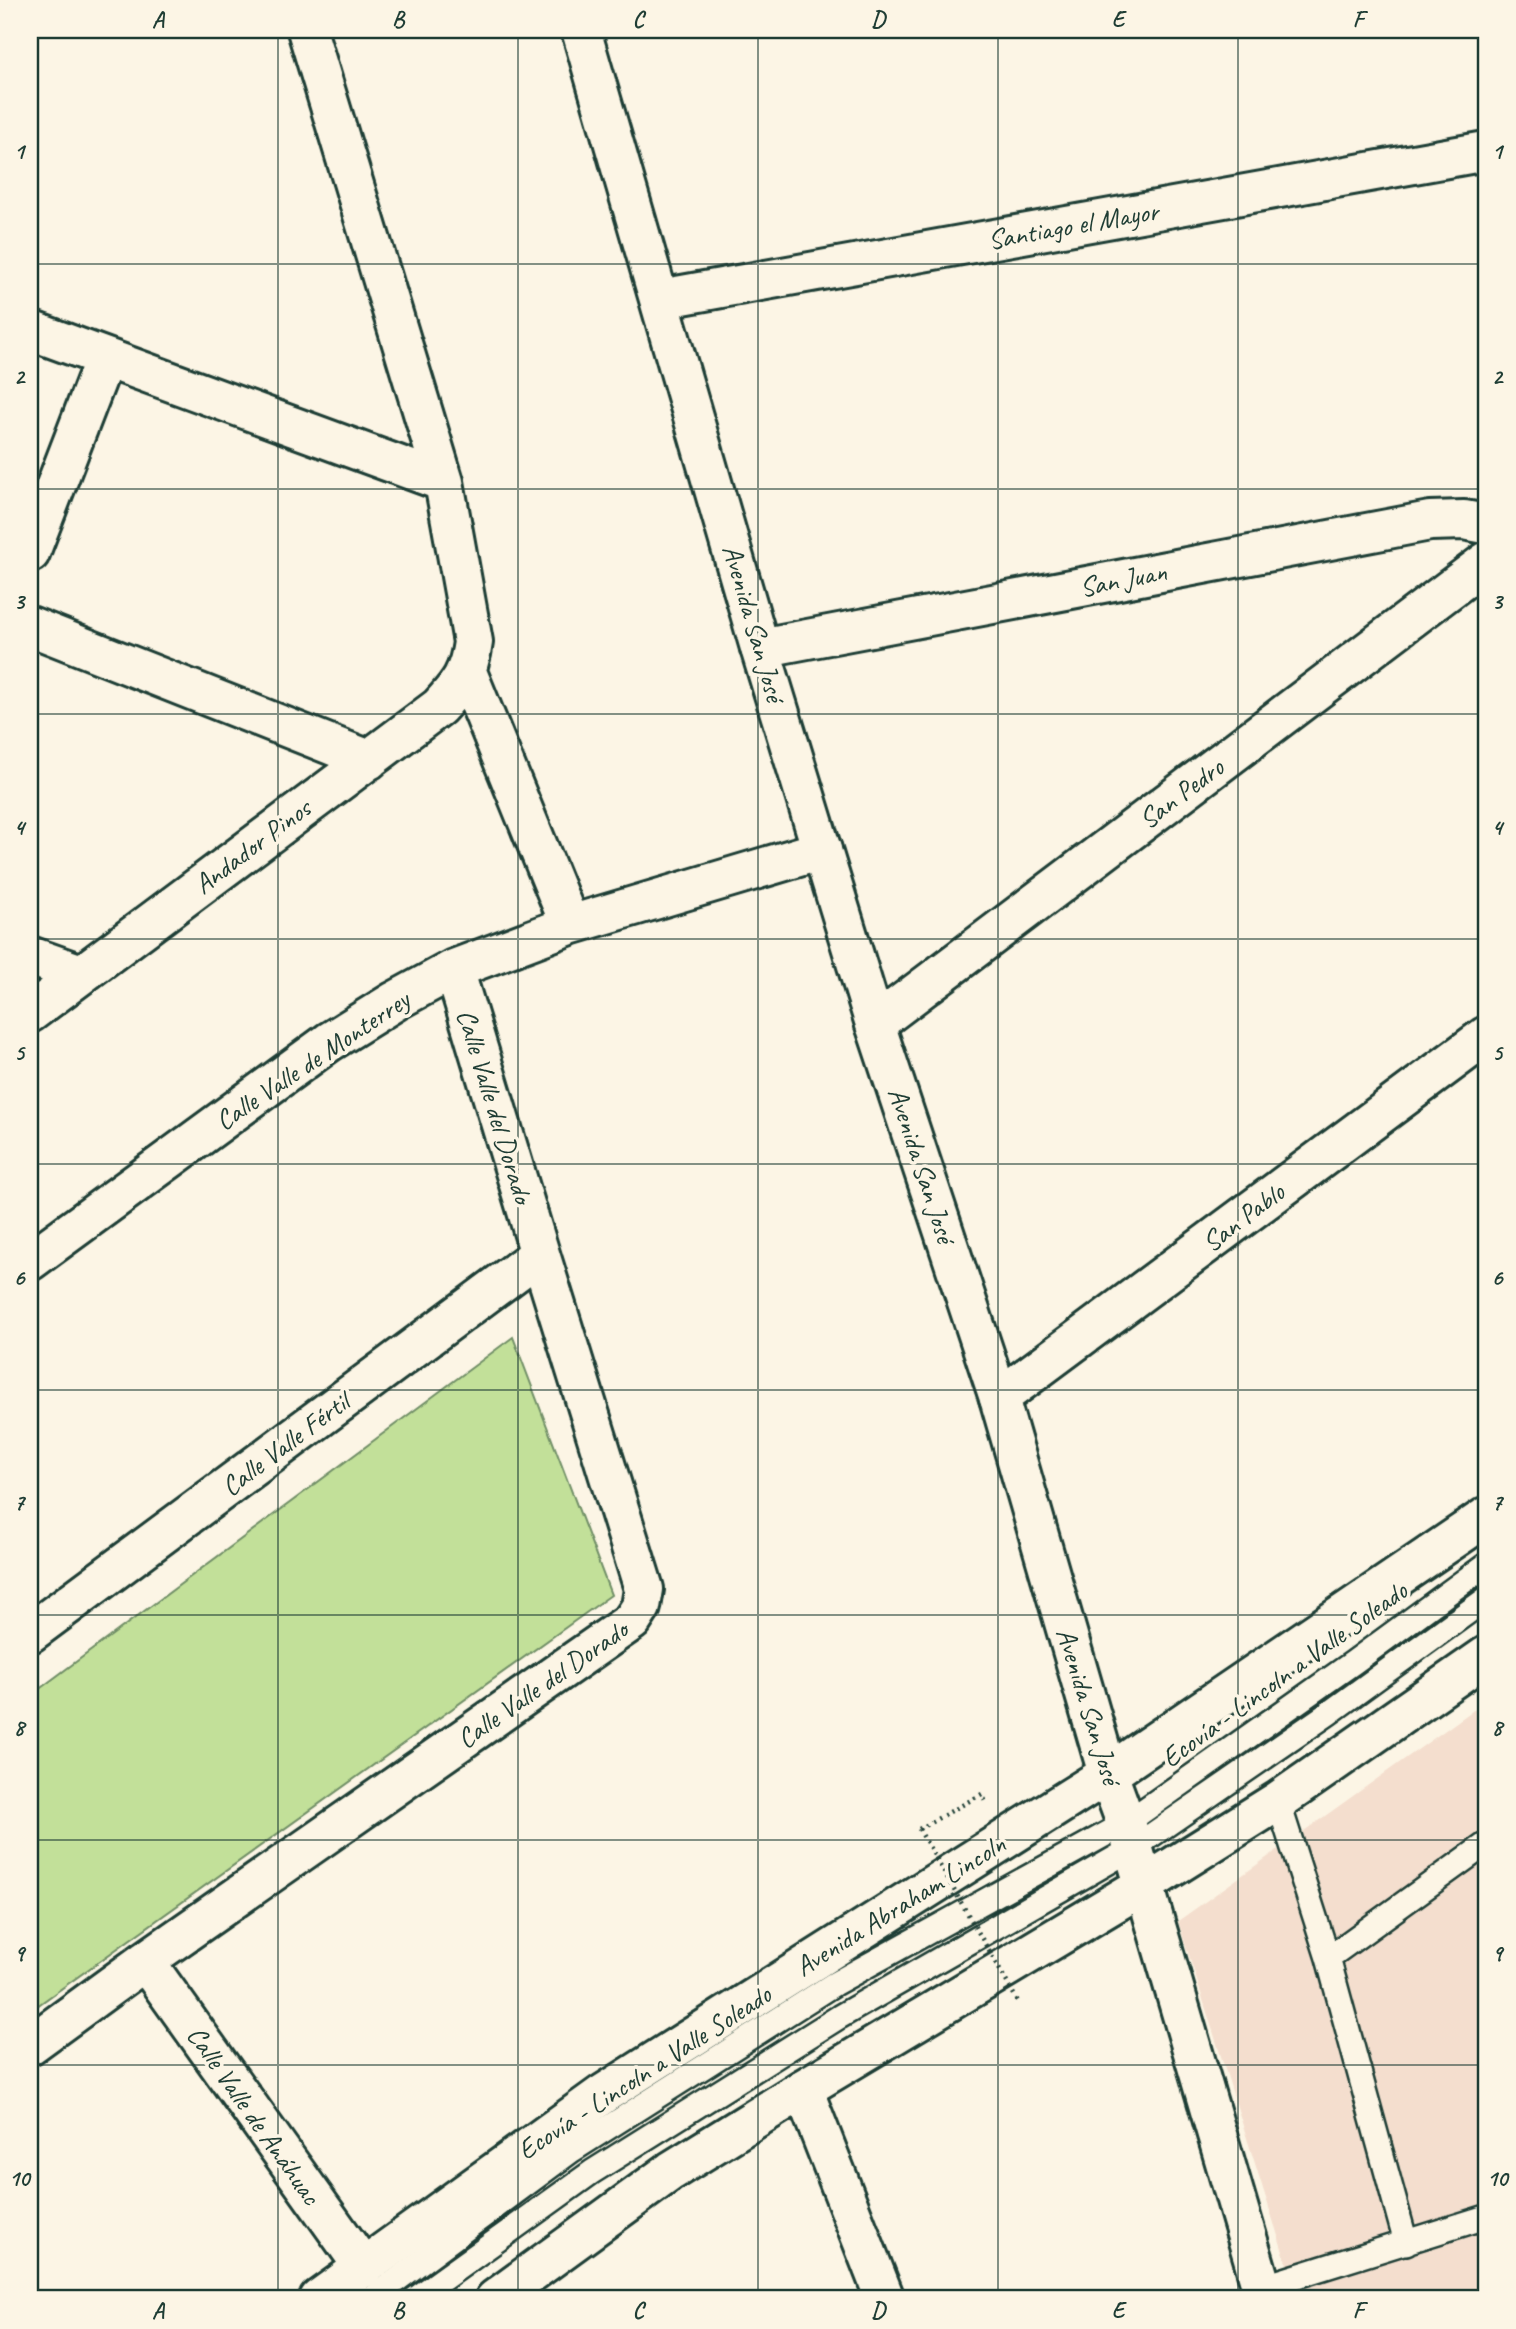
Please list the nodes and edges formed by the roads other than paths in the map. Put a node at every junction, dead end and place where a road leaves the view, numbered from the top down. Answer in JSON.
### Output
{"nodes":[{"id":1,"x":307,"y":30,"type":"edge"},
{"id":2,"x":580,"y":30,"type":"edge"},
{"id":3,"x":1486,"y":151,"type":"edge"},
{"id":4,"x":660,"y":299,"type":"junction"},
{"id":5,"x":30,"y":330,"type":"edge"},
{"id":6,"x":105,"y":358,"type":"junction"},
{"id":7,"x":444,"y":482,"type":"junction"},
{"id":8,"x":1486,"y":524,"type":"edge"},
{"id":9,"x":30,"y":553,"type":"edge"},
{"id":10,"x":1486,"y":562,"type":"edge"},
{"id":11,"x":30,"y":626,"type":"edge"},
{"id":12,"x":760,"y":648,"type":"junction"},
{"id":13,"x":467,"y":672,"type":"junction"},
{"id":14,"x":369,"y":760,"type":"junction"},
{"id":15,"x":822,"y":850,"type":"junction"},
{"id":16,"x":570,"y":925,"type":"junction"},
{"id":17,"x":30,"y":956,"type":"edge"},
{"id":18,"x":454,"y":969,"type":"junction"},
{"id":19,"x":80,"y":974,"type":"junction"},
{"id":20,"x":30,"y":1013,"type":"edge"},
{"id":21,"x":875,"y":1024,"type":"junction"},
{"id":22,"x":1486,"y":1036,"type":"edge"},
{"id":23,"x":540,"y":1254,"type":"junction"},
{"id":24,"x":30,"y":1261,"type":"edge"},
{"id":25,"x":999,"y":1398,"type":"junction"},
{"id":26,"x":1486,"y":1517,"type":"edge"},
{"id":27,"x":1486,"y":1565,"type":"edge"},
{"id":28,"x":1486,"y":1599,"type":"edge"},
{"id":29,"x":30,"y":1633,"type":"edge"},
{"id":30,"x":1486,"y":1656,"type":"edge"},
{"id":31,"x":1108,"y":1774,"type":"junction"},
{"id":32,"x":1278,"y":1801,"type":"junction"},
{"id":33,"x":1129,"y":1836,"type":"junction"},
{"id":34,"x":1486,"y":1844,"type":"edge"},
{"id":35,"x":1144,"y":1885,"type":"junction"},
{"id":36,"x":1328,"y":1958,"type":"junction"},
{"id":37,"x":145,"y":1961,"type":"junction"},
{"id":38,"x":30,"y":2045,"type":"edge"},
{"id":39,"x":803,"y":2089,"type":"junction"},
{"id":40,"x":1486,"y":2217,"type":"edge"},
{"id":41,"x":1406,"y":2243,"type":"junction"},
{"id":42,"x":367,"y":2284,"type":"edge"},
{"id":43,"x":1263,"y":2293,"type":"edge"},
{"id":44,"x":319,"y":2299,"type":"edge"},
{"id":45,"x":415,"y":2299,"type":"edge"},
{"id":46,"x":495,"y":2299,"type":"edge"},
{"id":47,"x":885,"y":2299,"type":"edge"}],
"edges":[{"from":1,"to":7,"type":"street"},
{"from":2,"to":4,"type":"street","name":"Avenida San José"},
{"from":3,"to":4,"type":"street","name":"Santiago el Mayor"},
{"from":4,"to":12,"type":"street","name":"Avenida San José"},
{"from":5,"to":6,"type":"street"},
{"from":6,"to":7,"type":"street"},
{"from":6,"to":9,"type":"street"},
{"from":7,"to":13,"type":"street"},
{"from":8,"to":12,"type":"street","name":"San Juan"},
{"from":10,"to":21,"type":"street","name":"San Pedro"},
{"from":11,"to":14,"type":"street"},
{"from":12,"to":15,"type":"street","name":"Avenida San José"},
{"from":13,"to":14,"type":"street","name":"Andador Pinos"},
{"from":13,"to":16,"type":"street"},
{"from":14,"to":19,"type":"street","name":"Andador Pinos"},
{"from":15,"to":16,"type":"street","name":"Calle Valle de Monterrey"},
{"from":15,"to":21,"type":"street","name":"Avenida San José"},
{"from":16,"to":18,"type":"street","name":"Calle Valle de Monterrey"},
{"from":17,"to":19,"type":"street"},
{"from":18,"to":23,"type":"street","name":"Calle Valle del Dorado"},
{"from":18,"to":24,"type":"street","name":"Calle Valle de Monterrey"},
{"from":19,"to":20,"type":"street","name":"Andador Pinos"},
{"from":21,"to":25,"type":"street","name":"Avenida San José"},
{"from":22,"to":25,"type":"street","name":"San Pablo"},
{"from":23,"to":29,"type":"street","name":"Calle Valle Fértil"},
{"from":23,"to":37,"type":"street","name":"Calle Valle del Dorado"},
{"from":25,"to":31,"type":"street","name":"Avenida San José"},
{"from":26,"to":31,"type":"street","name":"Avenida Abraham Lincoln"},
{"from":27,"to":33,"type":"lane","name":"Ecovía - Lincoln a Valle Soleado"},
{"from":28,"to":33,"type":"lane"},
{"from":30,"to":32,"type":"street"},
{"from":31,"to":33,"type":"street","name":"Avenida San José"},
{"from":31,"to":42,"type":"street","name":"Avenida Abraham Lincoln"},
{"from":32,"to":35,"type":"street"},
{"from":32,"to":36,"type":"lane"},
{"from":33,"to":35,"type":"street","name":"Avenida San José"},
{"from":33,"to":42,"type":"lane","name":"Ecovía - Lincoln a Valle Soleado"},
{"from":33,"to":45,"type":"lane"},
{"from":34,"to":36,"type":"lane"},
{"from":35,"to":39,"type":"street"},
{"from":35,"to":43,"type":"street","name":"Avenida San José"},
{"from":36,"to":41,"type":"lane"},
{"from":37,"to":38,"type":"street","name":"Calle Valle del Dorado"},
{"from":37,"to":42,"type":"street","name":"Calle Valle de Anáhuac"},
{"from":39,"to":46,"type":"street"},
{"from":39,"to":47,"type":"street"},
{"from":40,"to":41,"type":"lane"},
{"from":41,"to":43,"type":"lane"},
{"from":42,"to":44,"type":"street","name":"Avenida Abraham Lincoln"}]}
